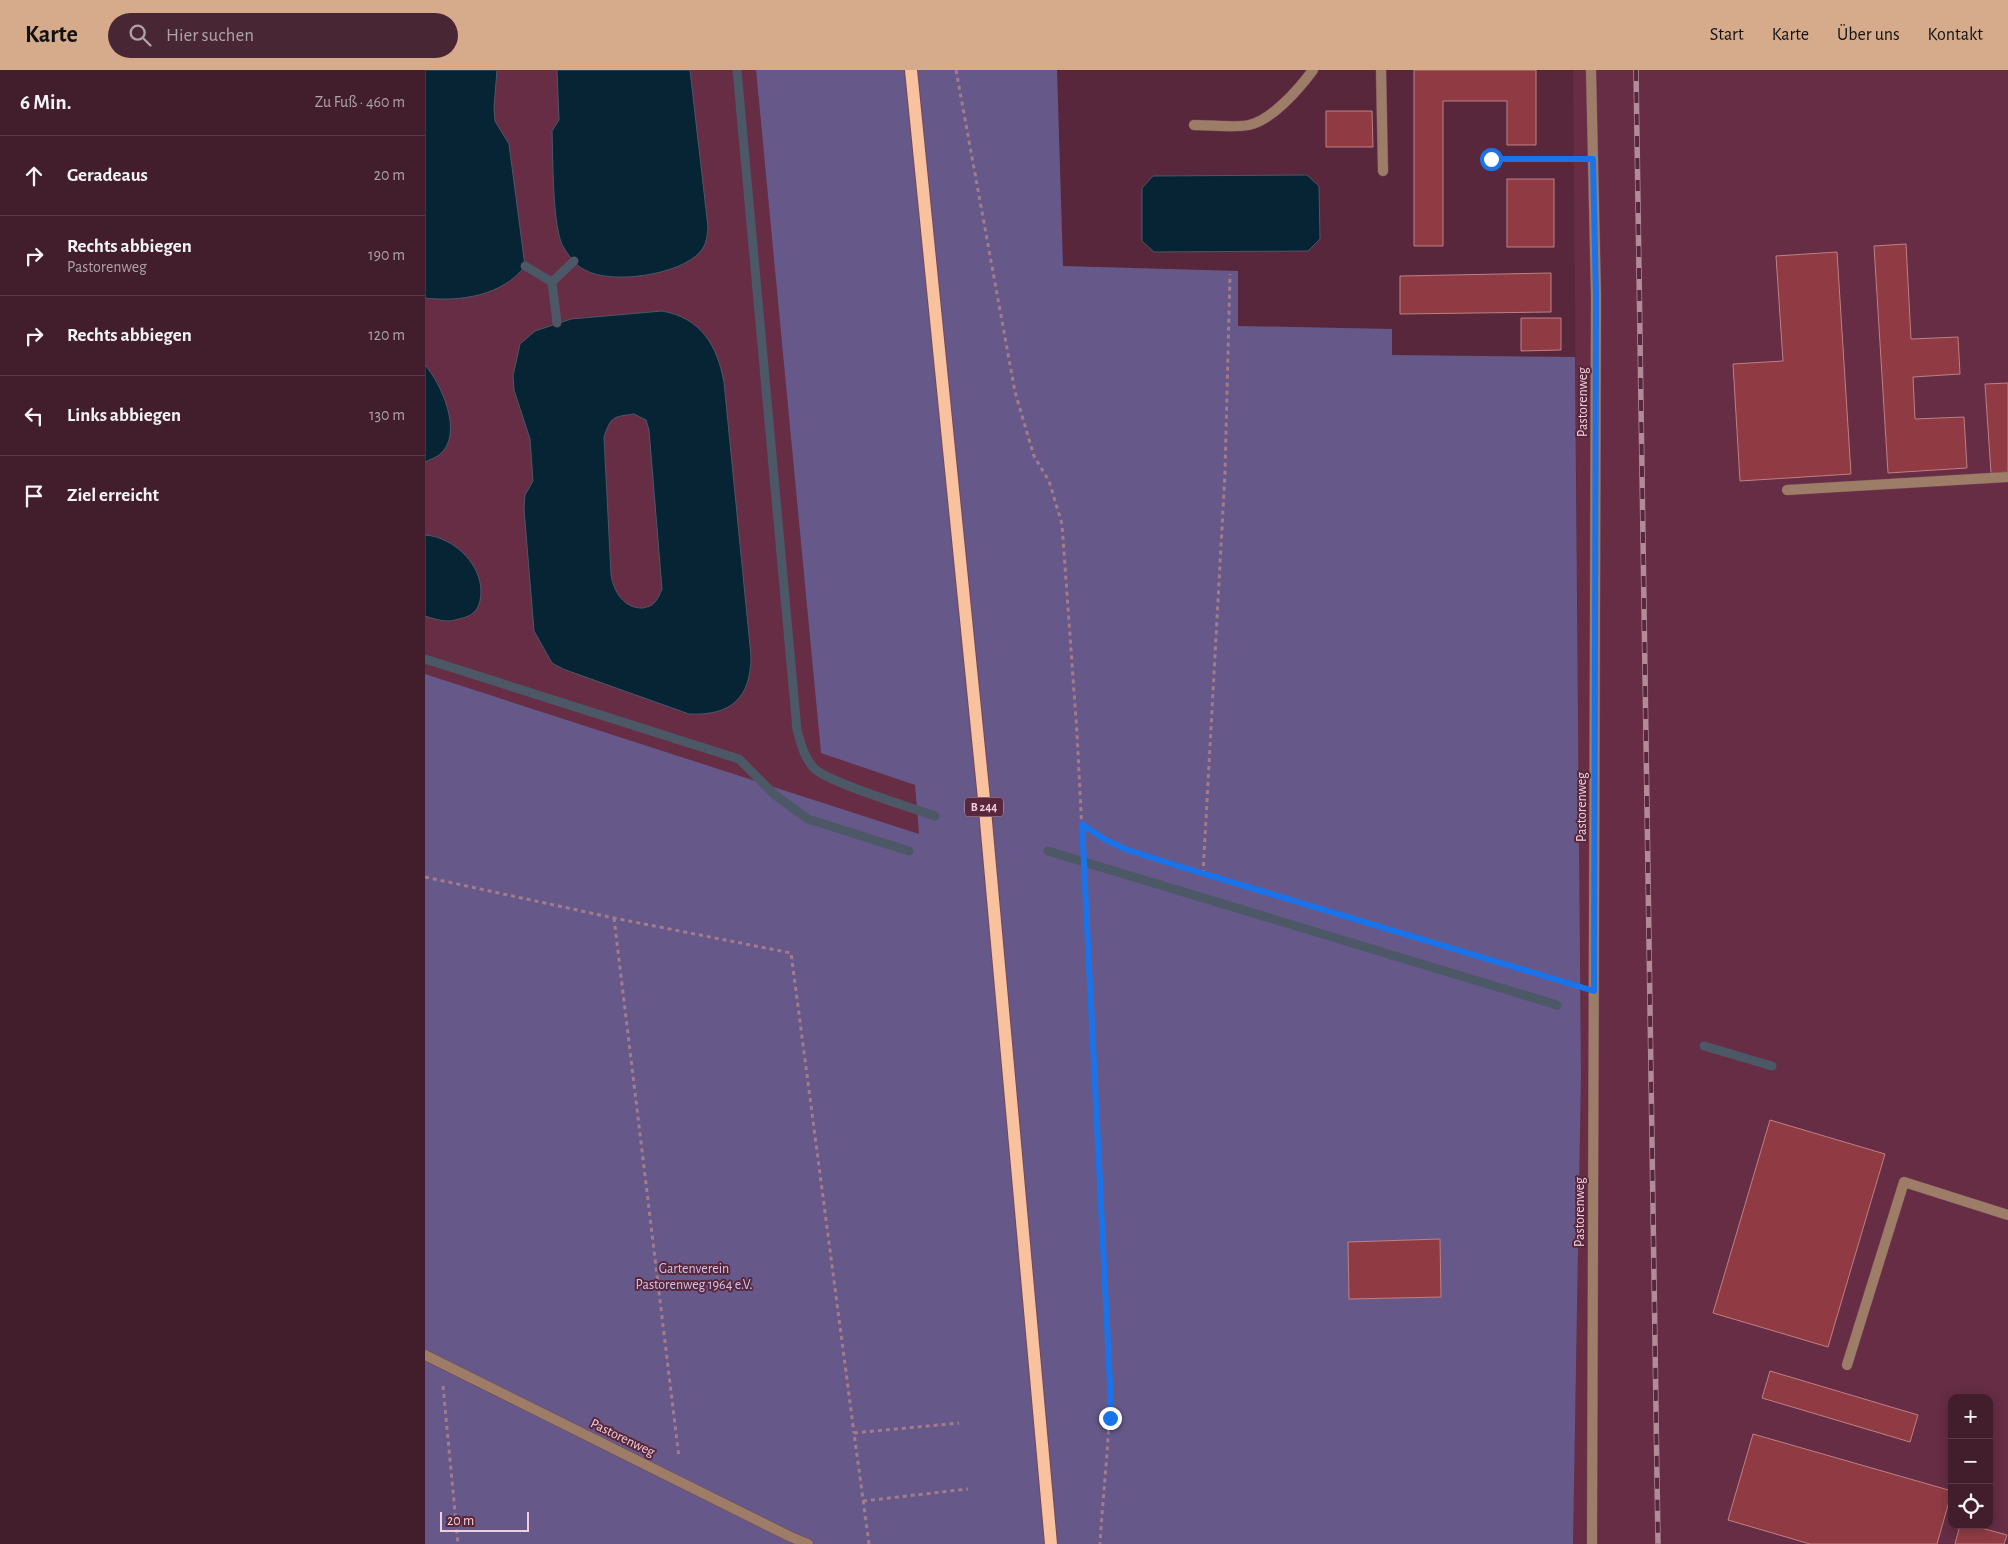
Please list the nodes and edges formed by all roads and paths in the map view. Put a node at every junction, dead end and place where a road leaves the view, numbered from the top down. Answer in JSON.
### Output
{"nodes":[{"id":1,"x":911,"y":70,"type":"edge"},
{"id":2,"x":956,"y":70,"type":"edge"},
{"id":3,"x":1313,"y":70,"type":"edge"},
{"id":4,"x":1381,"y":70,"type":"edge"},
{"id":5,"x":1591,"y":70,"type":"edge"},
{"id":6,"x":1194,"y":125,"type":"dead end"},
{"id":7,"x":1491,"y":159,"type":"dead end"},
{"id":8,"x":1593,"y":159,"type":"junction"},
{"id":9,"x":1383,"y":171,"type":"dead end"},
{"id":10,"x":1230,"y":274,"type":"dead end"},
{"id":11,"x":2008,"y":477,"type":"edge"},
{"id":12,"x":1787,"y":490,"type":"dead end"},
{"id":13,"x":1082,"y":824,"type":"junction"},
{"id":14,"x":1203,"y":874,"type":"junction"},
{"id":15,"x":425,"y":876,"type":"edge"},
{"id":16,"x":614,"y":918,"type":"junction"},
{"id":17,"x":1594,"y":991,"type":"junction"},
{"id":18,"x":2008,"y":1215,"type":"edge"},
{"id":19,"x":425,"y":1355,"type":"edge"},
{"id":20,"x":441,"y":1362,"type":"junction"},
{"id":21,"x":1847,"y":1364,"type":"dead end"},
{"id":22,"x":959,"y":1424,"type":"dead end"},
{"id":23,"x":854,"y":1433,"type":"junction"},
{"id":24,"x":682,"y":1482,"type":"junction"},
{"id":25,"x":968,"y":1489,"type":"dead end"},
{"id":26,"x":863,"y":1501,"type":"junction"},
{"id":27,"x":458,"y":1544,"type":"edge"},
{"id":28,"x":808,"y":1544,"type":"edge"},
{"id":29,"x":869,"y":1544,"type":"edge"},
{"id":30,"x":1051,"y":1544,"type":"edge"},
{"id":31,"x":1100,"y":1544,"type":"edge"},
{"id":32,"x":1592,"y":1544,"type":"edge"}],
"edges":[{"from":1,"to":30,"type":"main road","number":"B 244"},
{"from":2,"to":13,"type":"path"},
{"from":3,"to":6,"type":"street"},
{"from":4,"to":9,"type":"street"},
{"from":5,"to":8,"type":"street","name":"Pastorenweg"},
{"from":7,"to":8,"type":"path"},
{"from":8,"to":17,"type":"street","name":"Pastorenweg"},
{"from":10,"to":14,"type":"path"},
{"from":11,"to":12,"type":"street"},
{"from":13,"to":14,"type":"path"},
{"from":13,"to":31,"type":"path"},
{"from":14,"to":17,"type":"path"},
{"from":15,"to":16,"type":"path"},
{"from":16,"to":23,"type":"path"},
{"from":16,"to":24,"type":"path"},
{"from":17,"to":32,"type":"street","name":"Pastorenweg"},
{"from":18,"to":21,"type":"street"},
{"from":19,"to":20,"type":"street","name":"Pastorenweg"},
{"from":20,"to":24,"type":"street","name":"Pastorenweg"},
{"from":20,"to":27,"type":"path"},
{"from":22,"to":23,"type":"path"},
{"from":23,"to":26,"type":"path"},
{"from":24,"to":28,"type":"street","name":"Pastorenweg"},
{"from":25,"to":26,"type":"path"},
{"from":26,"to":29,"type":"path"}]}
